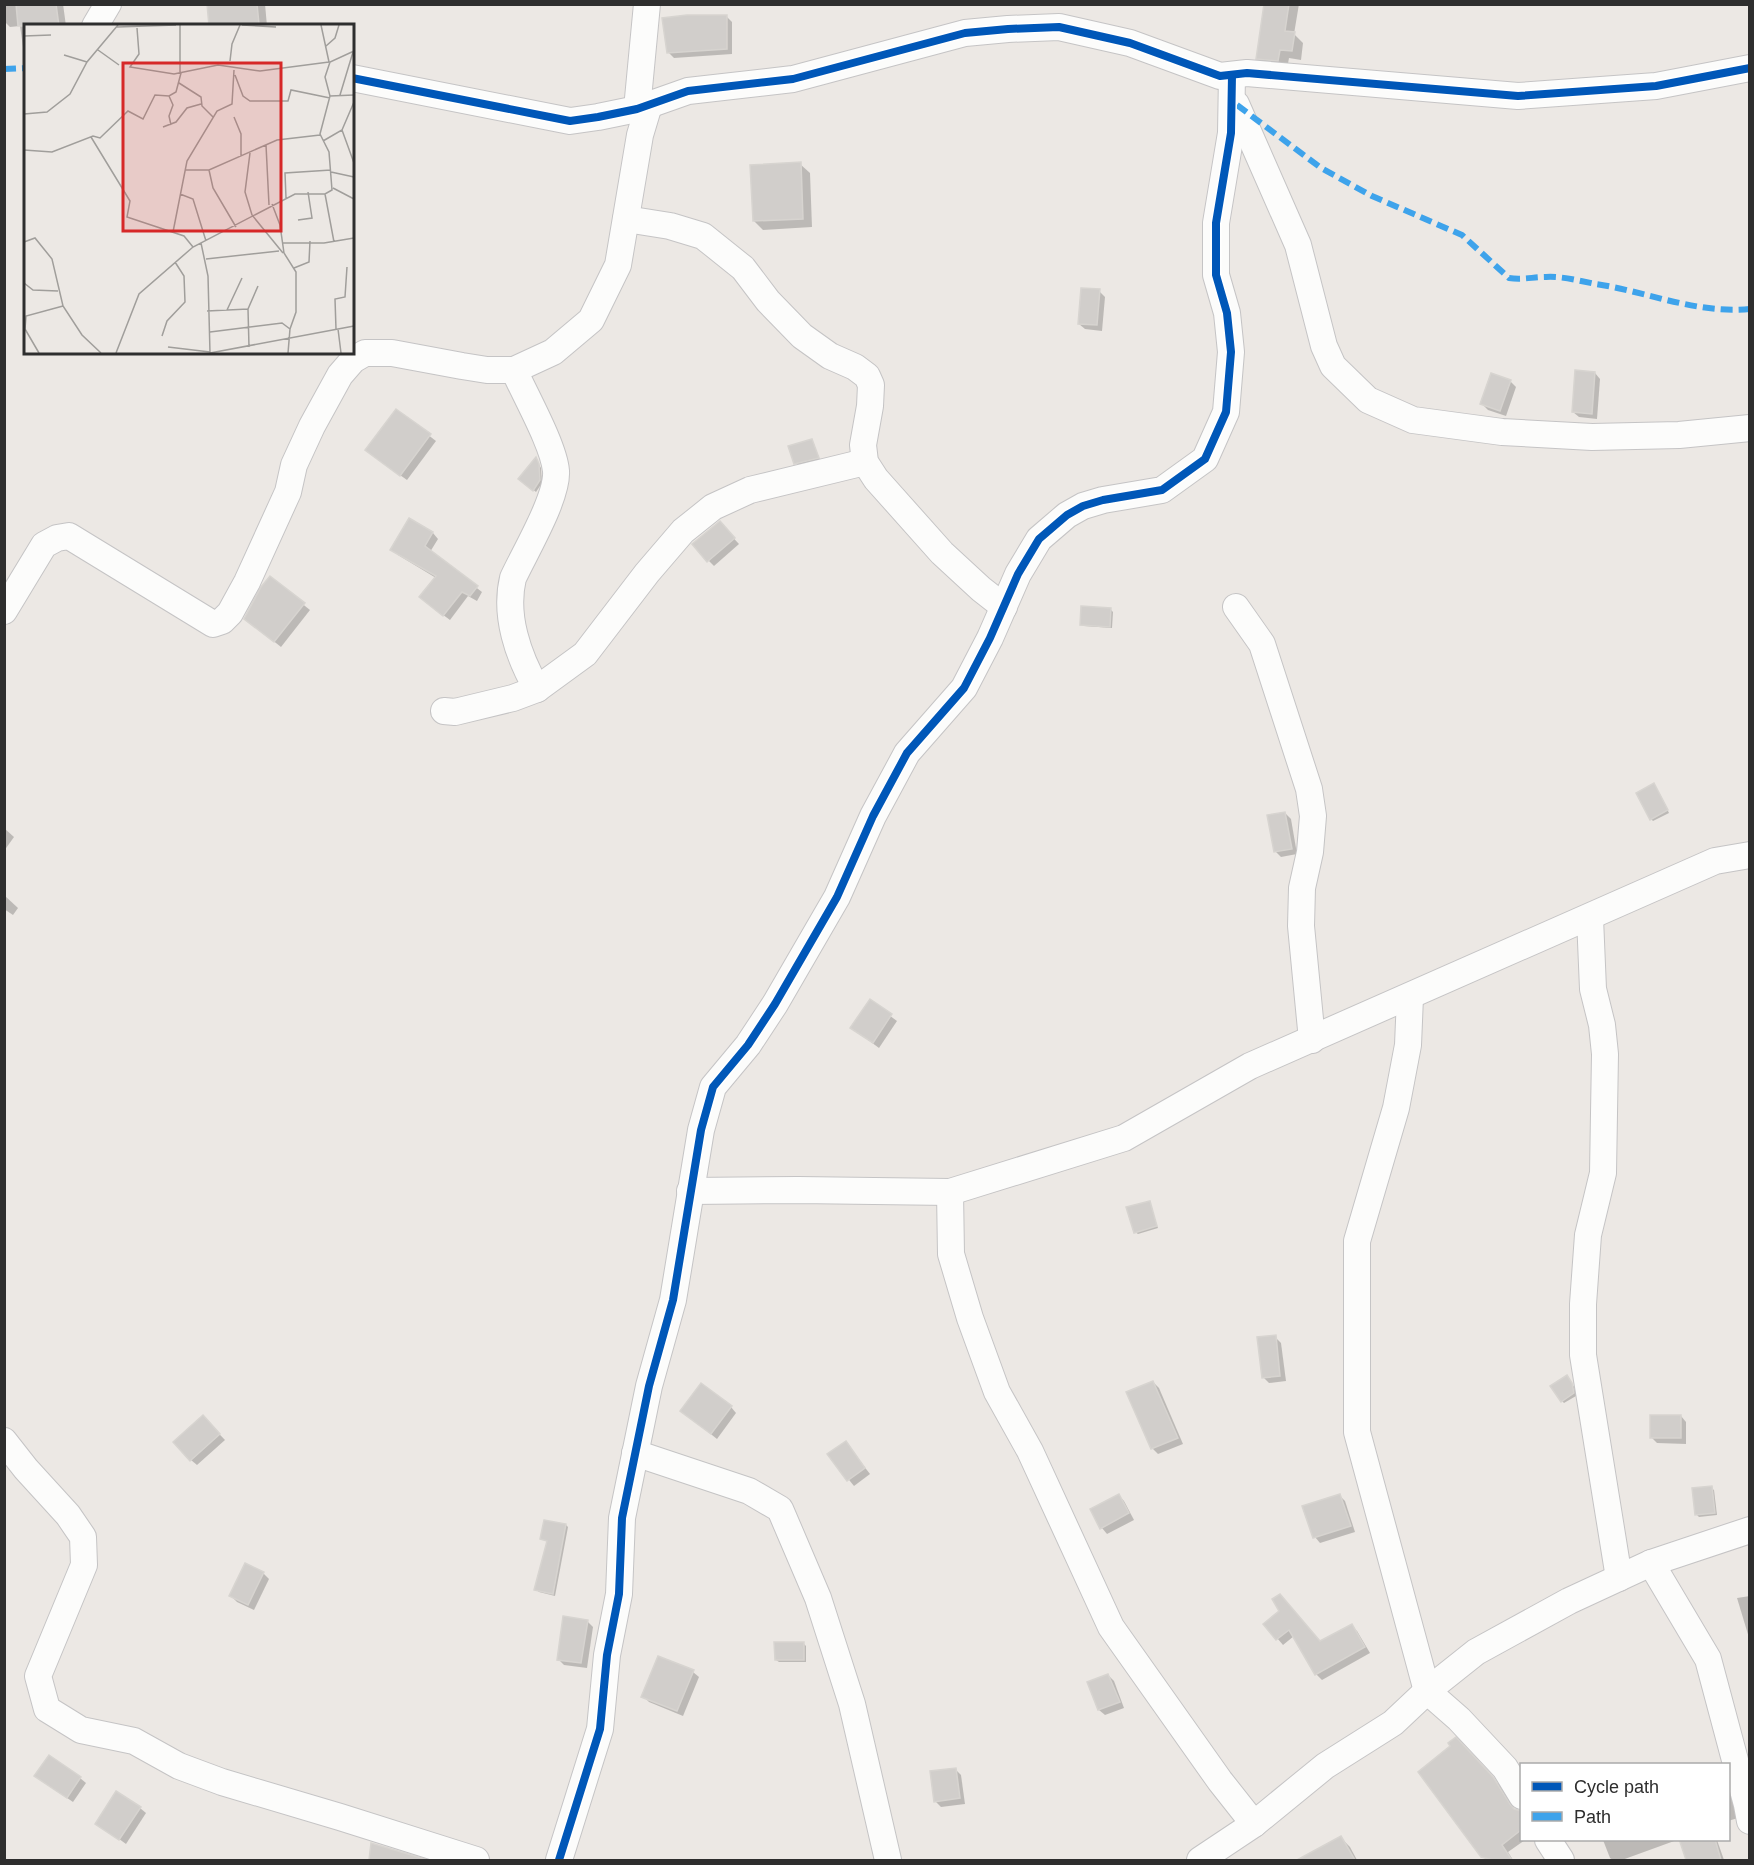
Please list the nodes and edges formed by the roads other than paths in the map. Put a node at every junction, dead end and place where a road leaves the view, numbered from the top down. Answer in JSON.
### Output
{"nodes":[{"id":1,"x":108,"y":4,"type":"edge"},
{"id":2,"x":647,"y":4,"type":"edge"},
{"id":3,"x":96,"y":24,"type":"edge"},
{"id":4,"x":1749,"y":68,"type":"edge"},
{"id":5,"x":354,"y":78,"type":"edge"},
{"id":6,"x":1232,"y":84,"type":"junction"},
{"id":7,"x":643,"y":107,"type":"junction"},
{"id":8,"x":626,"y":219,"type":"junction"},
{"id":9,"x":514,"y":370,"type":"junction"},
{"id":10,"x":1749,"y":428,"type":"edge"},
{"id":11,"x":866,"y":462,"type":"junction"},
{"id":12,"x":1004,"y":607,"type":"junction"},
{"id":13,"x":1236,"y":607,"type":"dead end"},
{"id":14,"x":4,"y":611,"type":"edge"},
{"id":15,"x":537,"y":689,"type":"junction"},
{"id":16,"x":444,"y":711,"type":"dead end"},
{"id":17,"x":1749,"y":855,"type":"edge"},
{"id":18,"x":1590,"y":918,"type":"junction"},
{"id":19,"x":1410,"y":998,"type":"junction"},
{"id":20,"x":1312,"y":1040,"type":"junction"},
{"id":21,"x":690,"y":1191,"type":"junction"},
{"id":22,"x":950,"y":1192,"type":"junction"},
{"id":23,"x":4,"y":1441,"type":"edge"},
{"id":24,"x":635,"y":1453,"type":"junction"},
{"id":25,"x":1749,"y":1530,"type":"edge"},
{"id":26,"x":1651,"y":1563,"type":"junction"},
{"id":27,"x":1619,"y":1578,"type":"junction"},
{"id":28,"x":1427,"y":1691,"type":"junction"},
{"id":29,"x":1520,"y":1794,"type":"edge"},
{"id":30,"x":1749,"y":1821,"type":"edge"},
{"id":31,"x":1254,"y":1824,"type":"junction"},
{"id":32,"x":1549,"y":1841,"type":"edge"},
{"id":33,"x":476,"y":1860,"type":"edge"},
{"id":34,"x":559,"y":1860,"type":"edge"},
{"id":35,"x":888,"y":1860,"type":"edge"},
{"id":36,"x":1200,"y":1860,"type":"edge"},
{"id":37,"x":1561,"y":1860,"type":"edge"}],
"edges":[{"from":1,"to":3,"type":"street"},
{"from":2,"to":7,"type":"street"},
{"from":4,"to":6,"type":"street"},
{"from":5,"to":7,"type":"street"},
{"from":6,"to":7,"type":"street"},
{"from":6,"to":10,"type":"street"},
{"from":6,"to":12,"type":"street"},
{"from":7,"to":8,"type":"street"},
{"from":8,"to":9,"type":"street"},
{"from":8,"to":11,"type":"street"},
{"from":9,"to":14,"type":"street"},
{"from":9,"to":15,"type":"street"},
{"from":11,"to":12,"type":"street"},
{"from":11,"to":15,"type":"street"},
{"from":12,"to":21,"type":"street"},
{"from":13,"to":20,"type":"street"},
{"from":15,"to":16,"type":"street"},
{"from":17,"to":18,"type":"street"},
{"from":18,"to":19,"type":"street"},
{"from":18,"to":27,"type":"street"},
{"from":19,"to":20,"type":"street"},
{"from":19,"to":28,"type":"street"},
{"from":20,"to":22,"type":"street"},
{"from":21,"to":22,"type":"street"},
{"from":21,"to":24,"type":"street"},
{"from":22,"to":31,"type":"street"},
{"from":23,"to":33,"type":"street"},
{"from":24,"to":34,"type":"street"},
{"from":24,"to":35,"type":"street"},
{"from":25,"to":26,"type":"street"},
{"from":26,"to":27,"type":"street"},
{"from":26,"to":30,"type":"street"},
{"from":27,"to":28,"type":"street"},
{"from":28,"to":29,"type":"street"},
{"from":28,"to":31,"type":"street"},
{"from":31,"to":36,"type":"street"},
{"from":32,"to":37,"type":"street"}]}
